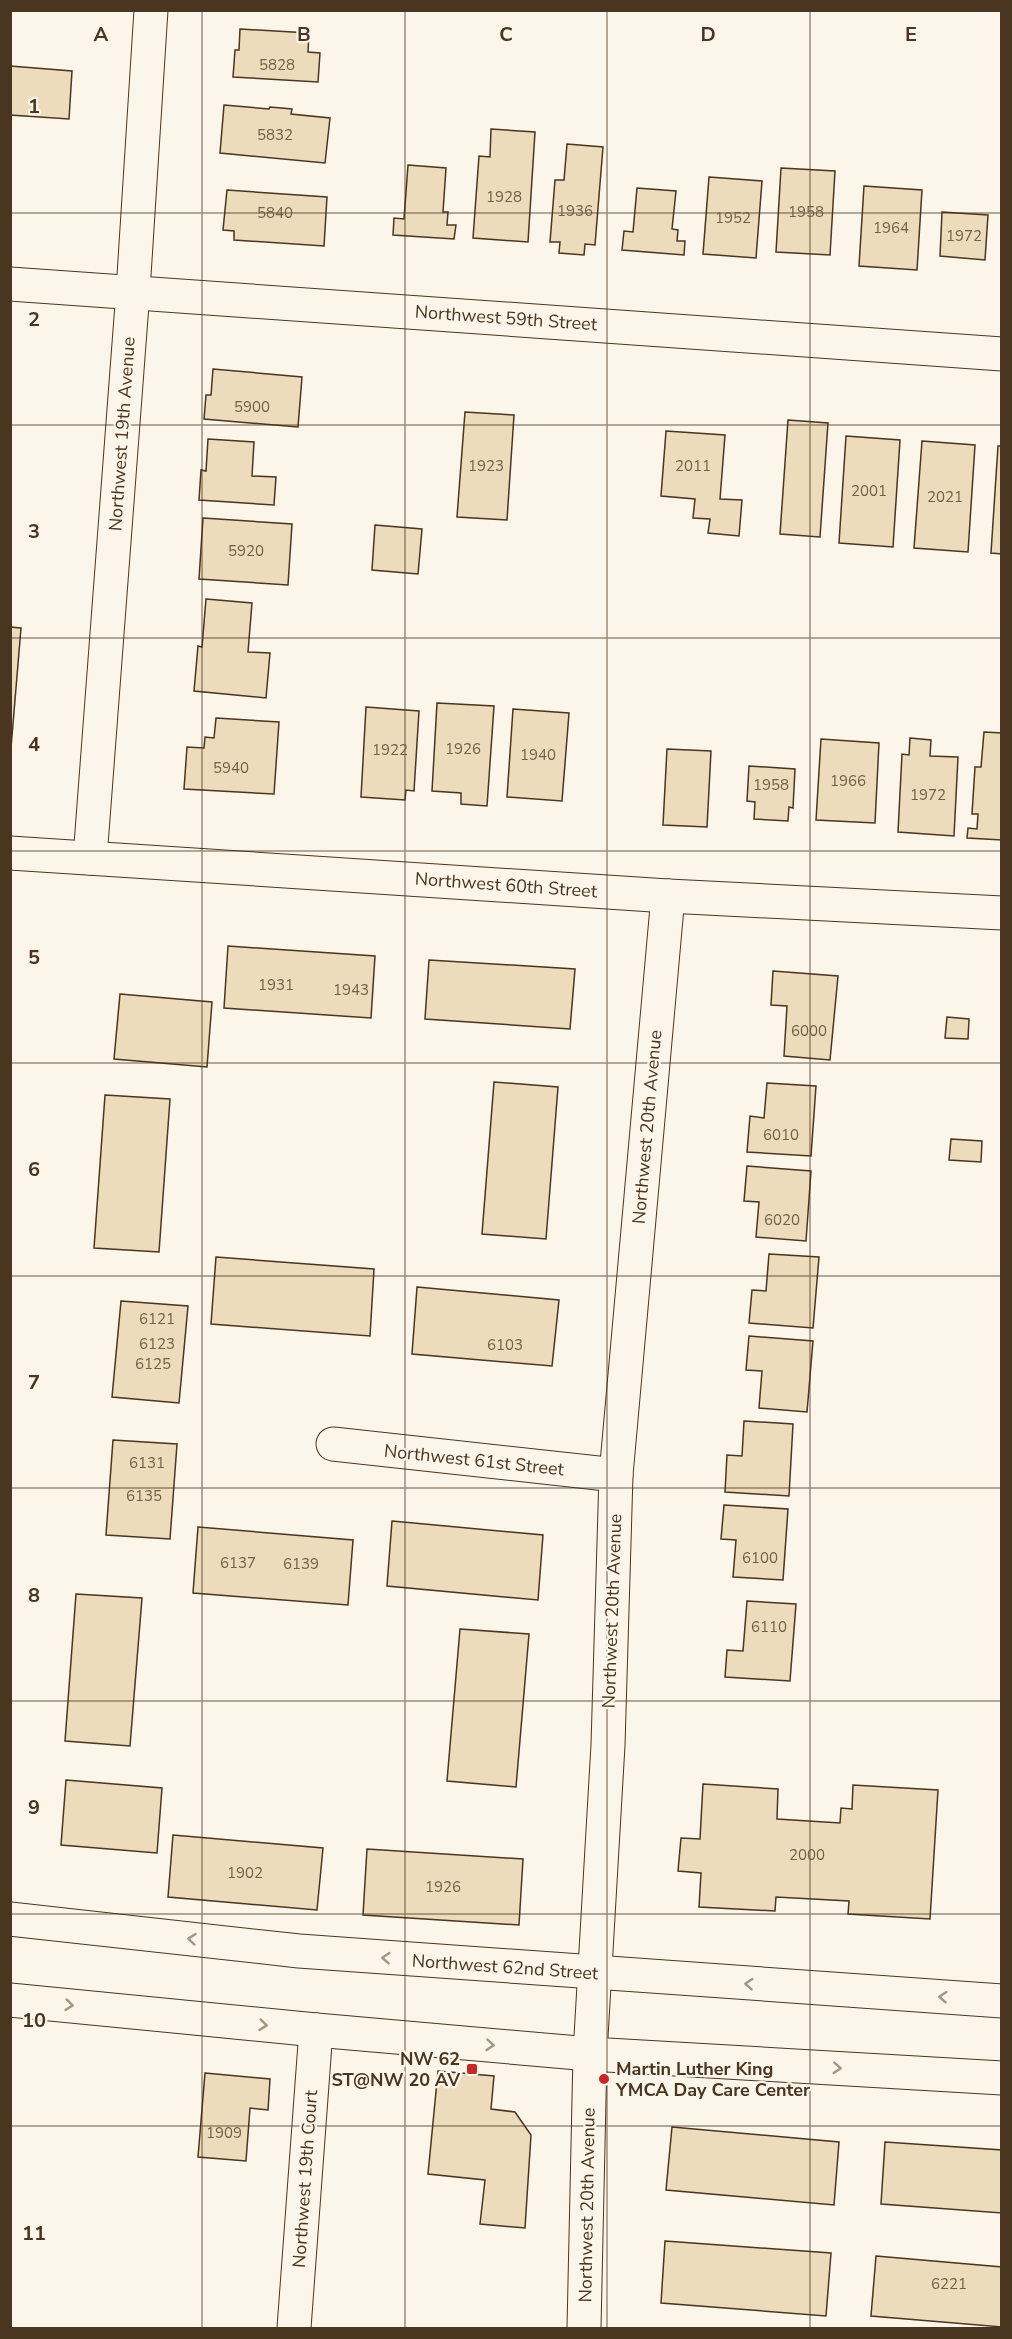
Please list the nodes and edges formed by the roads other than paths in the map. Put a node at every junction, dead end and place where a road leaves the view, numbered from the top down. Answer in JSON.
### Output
{"nodes":[{"id":1,"x":151,"y":10,"type":"edge"},
{"id":2,"x":10,"y":284,"type":"edge"},
{"id":3,"x":133,"y":291,"type":"junction"},
{"id":4,"x":1002,"y":354,"type":"edge"},
{"id":5,"x":10,"y":853,"type":"edge"},
{"id":6,"x":90,"y":858,"type":"junction"},
{"id":7,"x":668,"y":896,"type":"junction"},
{"id":8,"x":1002,"y":913,"type":"edge"},
{"id":9,"x":333,"y":1444,"type":"dead end"},
{"id":10,"x":616,"y":1475,"type":"junction"},
{"id":11,"x":10,"y":1919,"type":"edge"},
{"id":12,"x":595,"y":1974,"type":"junction"},
{"id":13,"x":10,"y":2000,"type":"edge"},
{"id":14,"x":1002,"y":2001,"type":"edge"},
{"id":15,"x":316,"y":2030,"type":"junction"},
{"id":16,"x":590,"y":2054,"type":"junction"},
{"id":17,"x":1002,"y":2078,"type":"edge"},
{"id":18,"x":294,"y":2328,"type":"edge"},
{"id":19,"x":584,"y":2328,"type":"edge"}],
"edges":[{"from":1,"to":3,"type":"street","name":"Northwest 19th Avenue"},
{"from":2,"to":3,"type":"street","name":"Northwest 59th Street"},
{"from":3,"to":4,"type":"street","name":"Northwest 59th Street"},
{"from":3,"to":6,"type":"street","name":"Northwest 19th Avenue"},
{"from":5,"to":6,"type":"street","name":"Northwest 60th Street"},
{"from":6,"to":7,"type":"street","name":"Northwest 60th Street"},
{"from":7,"to":8,"type":"street","name":"Northwest 60th Street"},
{"from":7,"to":10,"type":"street","name":"Northwest 20th Avenue"},
{"from":9,"to":10,"type":"street","name":"Northwest 61st Street"},
{"from":10,"to":12,"type":"street","name":"Northwest 20th Avenue"},
{"from":12,"to":11,"type":"street","name":"Northwest 62nd Street","one_way":true},
{"from":14,"to":12,"type":"street","name":"Northwest 62nd Street","one_way":true},
{"from":12,"to":16,"type":"street","name":"Northwest 20th Avenue"},
{"from":13,"to":15,"type":"street","one_way":true},
{"from":15,"to":16,"type":"street","one_way":true},
{"from":15,"to":18,"type":"street","name":"Northwest 19th Court"},
{"from":16,"to":17,"type":"street","one_way":true},
{"from":16,"to":19,"type":"street","name":"Northwest 20th Avenue"}]}
